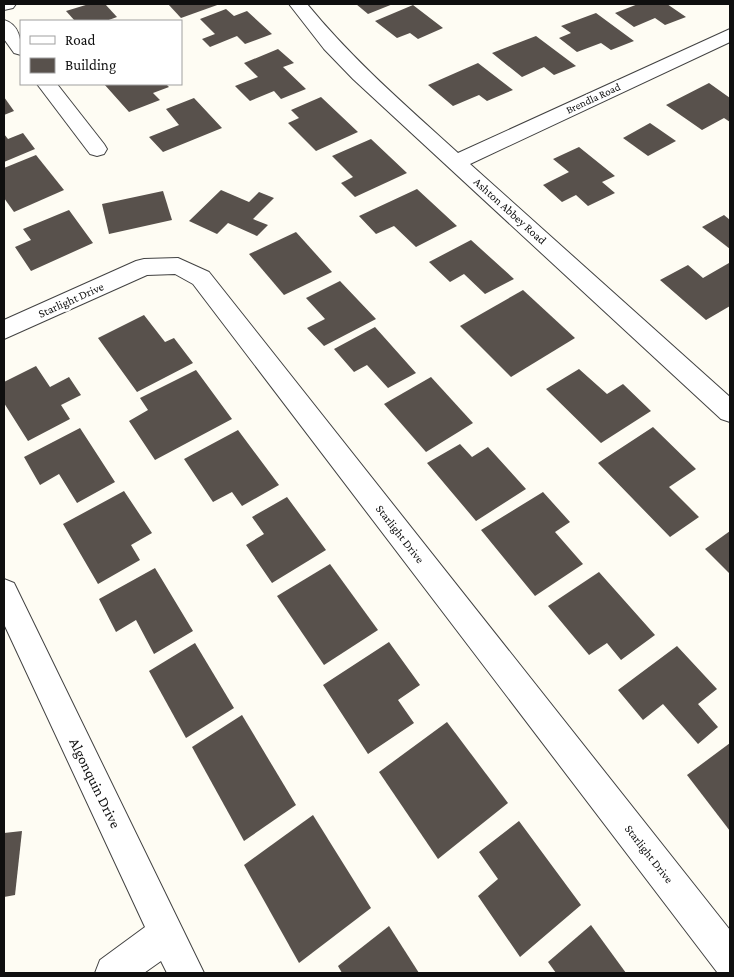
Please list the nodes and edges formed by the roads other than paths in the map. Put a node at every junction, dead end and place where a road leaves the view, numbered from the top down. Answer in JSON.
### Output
{"nodes":[{"id":1,"x":298,"y":4,"type":"edge"},
{"id":2,"x":4,"y":26,"type":"edge"},
{"id":3,"x":730,"y":35,"type":"edge"},
{"id":4,"x":20,"y":48,"type":"edge"},
{"id":5,"x":49,"y":85,"type":"edge"},
{"id":6,"x":96,"y":149,"type":"dead end"},
{"id":7,"x":456,"y":162,"type":"junction"},
{"id":8,"x":4,"y":330,"type":"edge"},
{"id":9,"x":725,"y":399,"type":"edge"},
{"id":10,"x":4,"y":593,"type":"edge"},
{"id":11,"x":167,"y":934,"type":"junction"},
{"id":12,"x":730,"y":960,"type":"edge"},
{"id":13,"x":113,"y":973,"type":"edge"},
{"id":14,"x":186,"y":973,"type":"edge"}],
"edges":[{"from":1,"to":7,"type":"street","name":"Ashton Abbey Road"},
{"from":2,"to":4,"type":"street"},
{"from":3,"to":7,"type":"street","name":"Brendla Road"},
{"from":5,"to":6,"type":"street"},
{"from":7,"to":9,"type":"street","name":"Ashton Abbey Road"},
{"from":8,"to":12,"type":"street","name":"Starlight Drive"},
{"from":10,"to":11,"type":"street","name":"Algonquin Drive"},
{"from":11,"to":13,"type":"street"},
{"from":11,"to":14,"type":"street","name":"Algonquin Drive"}]}
